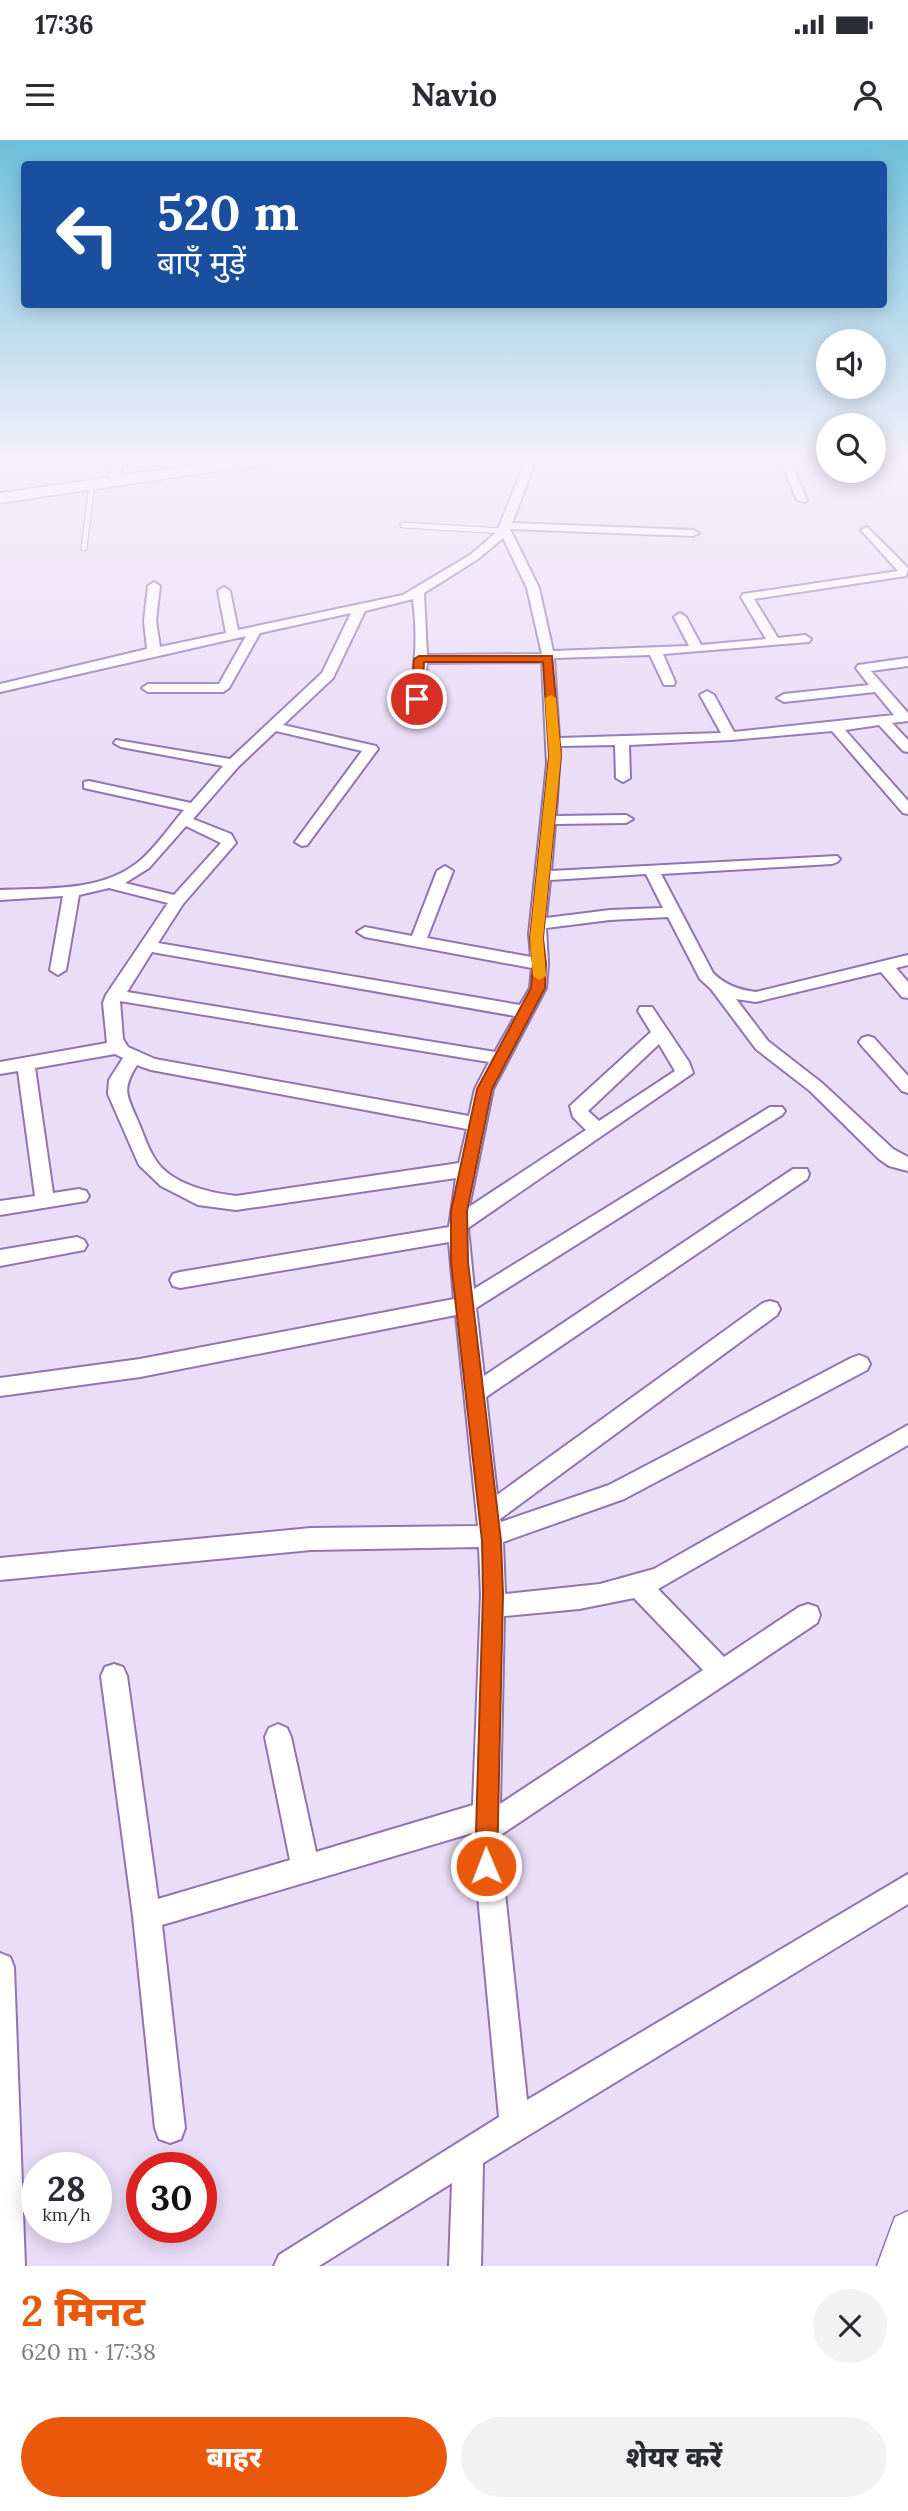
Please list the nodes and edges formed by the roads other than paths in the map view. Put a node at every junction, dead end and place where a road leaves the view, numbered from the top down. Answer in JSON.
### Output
{"nodes":[{"id":1,"x":474,"y":556,"type":"edge"},
{"id":2,"x":518,"y":556,"type":"edge"},
{"id":3,"x":891,"y":556,"type":"edge"},
{"id":4,"x":154,"y":586,"type":"dead end"},
{"id":5,"x":224,"y":591,"type":"dead end"},
{"id":6,"x":418,"y":592,"type":"junction"},
{"id":7,"x":359,"y":610,"type":"junction"},
{"id":8,"x":680,"y":617,"type":"dead end"},
{"id":9,"x":254,"y":632,"type":"junction"},
{"id":10,"x":233,"y":636,"type":"junction"},
{"id":11,"x":805,"y":639,"type":"dead end"},
{"id":12,"x":774,"y":642,"type":"junction"},
{"id":13,"x":697,"y":649,"type":"junction"},
{"id":14,"x":655,"y":651,"type":"junction"},
{"id":15,"x":154,"y":652,"type":"junction"},
{"id":16,"x":548,"y":657,"type":"junction"},
{"id":17,"x":419,"y":659,"type":"junction"},
{"id":18,"x":908,"y":662,"type":"edge"},
{"id":19,"x":669,"y":682,"type":"dead end"},
{"id":20,"x":0,"y":688,"type":"edge"},
{"id":21,"x":148,"y":688,"type":"dead end"},
{"id":22,"x":878,"y":688,"type":"junction"},
{"id":23,"x":707,"y":695,"type":"dead end"},
{"id":24,"x":785,"y":698,"type":"dead end"},
{"id":25,"x":409,"y":717,"type":"dead end"},
{"id":26,"x":906,"y":718,"type":"edge"},
{"id":27,"x":882,"y":722,"type":"junction"},
{"id":28,"x":272,"y":726,"type":"junction"},
{"id":29,"x":837,"y":729,"type":"junction"},
{"id":30,"x":729,"y":736,"type":"junction"},
{"id":31,"x":554,"y":741,"type":"junction"},
{"id":32,"x":622,"y":741,"type":"junction"},
{"id":33,"x":121,"y":743,"type":"dead end"},
{"id":34,"x":908,"y":748,"type":"edge"},
{"id":35,"x":233,"y":764,"type":"junction"},
{"id":36,"x":622,"y":778,"type":"dead end"},
{"id":37,"x":89,"y":785,"type":"dead end"},
{"id":38,"x":194,"y":808,"type":"junction"},
{"id":39,"x":908,"y":810,"type":"edge"},
{"id":40,"x":626,"y":819,"type":"dead end"},
{"id":41,"x":183,"y":820,"type":"junction"},
{"id":42,"x":549,"y":820,"type":"junction"},
{"id":43,"x":302,"y":842,"type":"dead end"},
{"id":44,"x":832,"y":859,"type":"dead end"},
{"id":45,"x":651,"y":869,"type":"junction"},
{"id":46,"x":445,"y":870,"type":"dead end"},
{"id":47,"x":543,"y":876,"type":"junction"},
{"id":48,"x":111,"y":884,"type":"junction"},
{"id":49,"x":72,"y":889,"type":"junction"},
{"id":50,"x":0,"y":895,"type":"edge"},
{"id":51,"x":177,"y":901,"type":"junction"},
{"id":52,"x":673,"y":912,"type":"junction"},
{"id":53,"x":538,"y":924,"type":"junction"},
{"id":54,"x":365,"y":932,"type":"dead end"},
{"id":55,"x":418,"y":942,"type":"junction"},
{"id":56,"x":149,"y":946,"type":"junction"},
{"id":57,"x":908,"y":960,"type":"edge"},
{"id":58,"x":540,"y":964,"type":"junction"},
{"id":59,"x":884,"y":965,"type":"junction"},
{"id":60,"x":58,"y":970,"type":"dead end"},
{"id":61,"x":716,"y":984,"type":"junction"},
{"id":62,"x":908,"y":993,"type":"edge"},
{"id":63,"x":114,"y":995,"type":"junction"},
{"id":64,"x":526,"y":1012,"type":"junction"},
{"id":65,"x":646,"y":1012,"type":"dead end"},
{"id":66,"x":661,"y":1033,"type":"junction"},
{"id":67,"x":868,"y":1042,"type":"dead end"},
{"id":68,"x":125,"y":1052,"type":"junction"},
{"id":69,"x":499,"y":1058,"type":"junction"},
{"id":70,"x":26,"y":1063,"type":"junction"},
{"id":71,"x":0,"y":1068,"type":"edge"},
{"id":72,"x":908,"y":1087,"type":"edge"},
{"id":73,"x":776,"y":1111,"type":"dead end"},
{"id":74,"x":477,"y":1124,"type":"junction"},
{"id":75,"x":599,"y":1131,"type":"junction"},
{"id":76,"x":908,"y":1164,"type":"edge"},
{"id":77,"x":468,"y":1169,"type":"junction"},
{"id":78,"x":800,"y":1174,"type":"dead end"},
{"id":79,"x":79,"y":1196,"type":"dead end"},
{"id":80,"x":45,"y":1202,"type":"junction"},
{"id":81,"x":0,"y":1208,"type":"edge"},
{"id":82,"x":458,"y":1229,"type":"junction"},
{"id":83,"x":77,"y":1245,"type":"dead end"},
{"id":84,"x":0,"y":1258,"type":"edge"},
{"id":85,"x":180,"y":1280,"type":"dead end"},
{"id":86,"x":464,"y":1305,"type":"junction"},
{"id":87,"x":770,"y":1309,"type":"dead end"},
{"id":88,"x":859,"y":1364,"type":"dead end"},
{"id":89,"x":0,"y":1387,"type":"edge"},
{"id":90,"x":474,"y":1394,"type":"junction"},
{"id":91,"x":908,"y":1434,"type":"edge"},
{"id":92,"x":489,"y":1526,"type":"junction"},
{"id":93,"x":0,"y":1569,"type":"edge"},
{"id":94,"x":640,"y":1587,"type":"junction"},
{"id":95,"x":493,"y":1606,"type":"junction"},
{"id":96,"x":808,"y":1615,"type":"dead end"},
{"id":97,"x":722,"y":1672,"type":"junction"},
{"id":98,"x":114,"y":1676,"type":"dead end"},
{"id":99,"x":278,"y":1737,"type":"dead end"},
{"id":100,"x":486,"y":1822,"type":"junction"},
{"id":101,"x":306,"y":1869,"type":"junction"},
{"id":102,"x":908,"y":1888,"type":"edge"},
{"id":103,"x":147,"y":1916,"type":"junction"},
{"id":104,"x":0,"y":1967,"type":"edge"},
{"id":105,"x":515,"y":2125,"type":"junction"},
{"id":106,"x":170,"y":2128,"type":"dead end"},
{"id":107,"x":468,"y":2155,"type":"junction"},
{"id":108,"x":908,"y":2230,"type":"edge"},
{"id":109,"x":9,"y":2266,"type":"edge"},
{"id":110,"x":289,"y":2266,"type":"edge"},
{"id":111,"x":465,"y":2266,"type":"edge"},
{"id":112,"x":896,"y":2266,"type":"edge"}],
"edges":[{"from":1,"to":6,"type":"street"},
{"from":2,"to":16,"type":"street"},
{"from":3,"to":12,"type":"street"},
{"from":4,"to":15,"type":"street"},
{"from":5,"to":10,"type":"street"},
{"from":6,"to":7,"type":"street"},
{"from":6,"to":17,"type":"street"},
{"from":7,"to":9,"type":"street"},
{"from":7,"to":28,"type":"street"},
{"from":8,"to":13,"type":"street"},
{"from":9,"to":10,"type":"street"},
{"from":9,"to":21,"type":"street"},
{"from":10,"to":15,"type":"street"},
{"from":11,"to":12,"type":"street"},
{"from":12,"to":13,"type":"street"},
{"from":13,"to":14,"type":"street"},
{"from":14,"to":16,"type":"street"},
{"from":14,"to":19,"type":"street"},
{"from":15,"to":20,"type":"street"},
{"from":16,"to":17,"type":"street"},
{"from":16,"to":31,"type":"street"},
{"from":17,"to":25,"type":"street"},
{"from":18,"to":22,"type":"street"},
{"from":22,"to":24,"type":"street"},
{"from":22,"to":26,"type":"street"},
{"from":23,"to":30,"type":"street"},
{"from":26,"to":27,"type":"street"},
{"from":27,"to":29,"type":"street"},
{"from":27,"to":34,"type":"street"},
{"from":28,"to":35,"type":"street"},
{"from":28,"to":43,"type":"street"},
{"from":29,"to":30,"type":"street"},
{"from":29,"to":39,"type":"street"},
{"from":30,"to":32,"type":"street"},
{"from":31,"to":32,"type":"street"},
{"from":31,"to":42,"type":"street"},
{"from":32,"to":36,"type":"street"},
{"from":33,"to":35,"type":"street"},
{"from":35,"to":38,"type":"street"},
{"from":37,"to":38,"type":"street"},
{"from":38,"to":41,"type":"street"},
{"from":40,"to":42,"type":"street"},
{"from":41,"to":48,"type":"street"},
{"from":41,"to":51,"type":"street"},
{"from":42,"to":47,"type":"street"},
{"from":44,"to":45,"type":"street"},
{"from":45,"to":47,"type":"street"},
{"from":45,"to":52,"type":"street"},
{"from":46,"to":55,"type":"street"},
{"from":47,"to":53,"type":"street"},
{"from":48,"to":49,"type":"street"},
{"from":48,"to":51,"type":"street"},
{"from":49,"to":50,"type":"street"},
{"from":49,"to":60,"type":"street"},
{"from":51,"to":56,"type":"street"},
{"from":52,"to":53,"type":"street"},
{"from":52,"to":61,"type":"street"},
{"from":53,"to":58,"type":"street"},
{"from":54,"to":55,"type":"street"},
{"from":55,"to":58,"type":"street"},
{"from":56,"to":63,"type":"street"},
{"from":56,"to":64,"type":"street"},
{"from":57,"to":59,"type":"street"},
{"from":58,"to":64,"type":"street"},
{"from":59,"to":61,"type":"street"},
{"from":59,"to":62,"type":"street"},
{"from":61,"to":76,"type":"street"},
{"from":63,"to":68,"type":"street"},
{"from":63,"to":69,"type":"street"},
{"from":64,"to":69,"type":"street"},
{"from":65,"to":66,"type":"street"},
{"from":66,"to":75,"type":"street"},
{"from":66,"to":75,"type":"street"},
{"from":67,"to":72,"type":"street"},
{"from":68,"to":70,"type":"street"},
{"from":68,"to":74,"type":"street"},
{"from":68,"to":77,"type":"street"},
{"from":69,"to":74,"type":"street"},
{"from":70,"to":71,"type":"street"},
{"from":70,"to":80,"type":"street"},
{"from":73,"to":86,"type":"street"},
{"from":74,"to":77,"type":"street"},
{"from":75,"to":82,"type":"street"},
{"from":77,"to":82,"type":"street"},
{"from":78,"to":90,"type":"street"},
{"from":79,"to":80,"type":"street"},
{"from":80,"to":81,"type":"street"},
{"from":82,"to":85,"type":"street"},
{"from":82,"to":86,"type":"street"},
{"from":83,"to":84,"type":"street"},
{"from":86,"to":89,"type":"street"},
{"from":86,"to":90,"type":"street"},
{"from":87,"to":92,"type":"street"},
{"from":88,"to":92,"type":"street"},
{"from":90,"to":92,"type":"street"},
{"from":91,"to":94,"type":"street"},
{"from":92,"to":93,"type":"street"},
{"from":92,"to":95,"type":"street"},
{"from":94,"to":95,"type":"street"},
{"from":94,"to":97,"type":"street"},
{"from":95,"to":100,"type":"street"},
{"from":96,"to":97,"type":"street"},
{"from":97,"to":100,"type":"street"},
{"from":98,"to":103,"type":"street"},
{"from":99,"to":101,"type":"street"},
{"from":100,"to":101,"type":"street"},
{"from":100,"to":105,"type":"street"},
{"from":101,"to":103,"type":"street"},
{"from":102,"to":105,"type":"street"},
{"from":103,"to":106,"type":"street"},
{"from":104,"to":109,"type":"street"},
{"from":105,"to":107,"type":"street"},
{"from":107,"to":110,"type":"street"},
{"from":107,"to":111,"type":"street"},
{"from":108,"to":112,"type":"street"}]}
